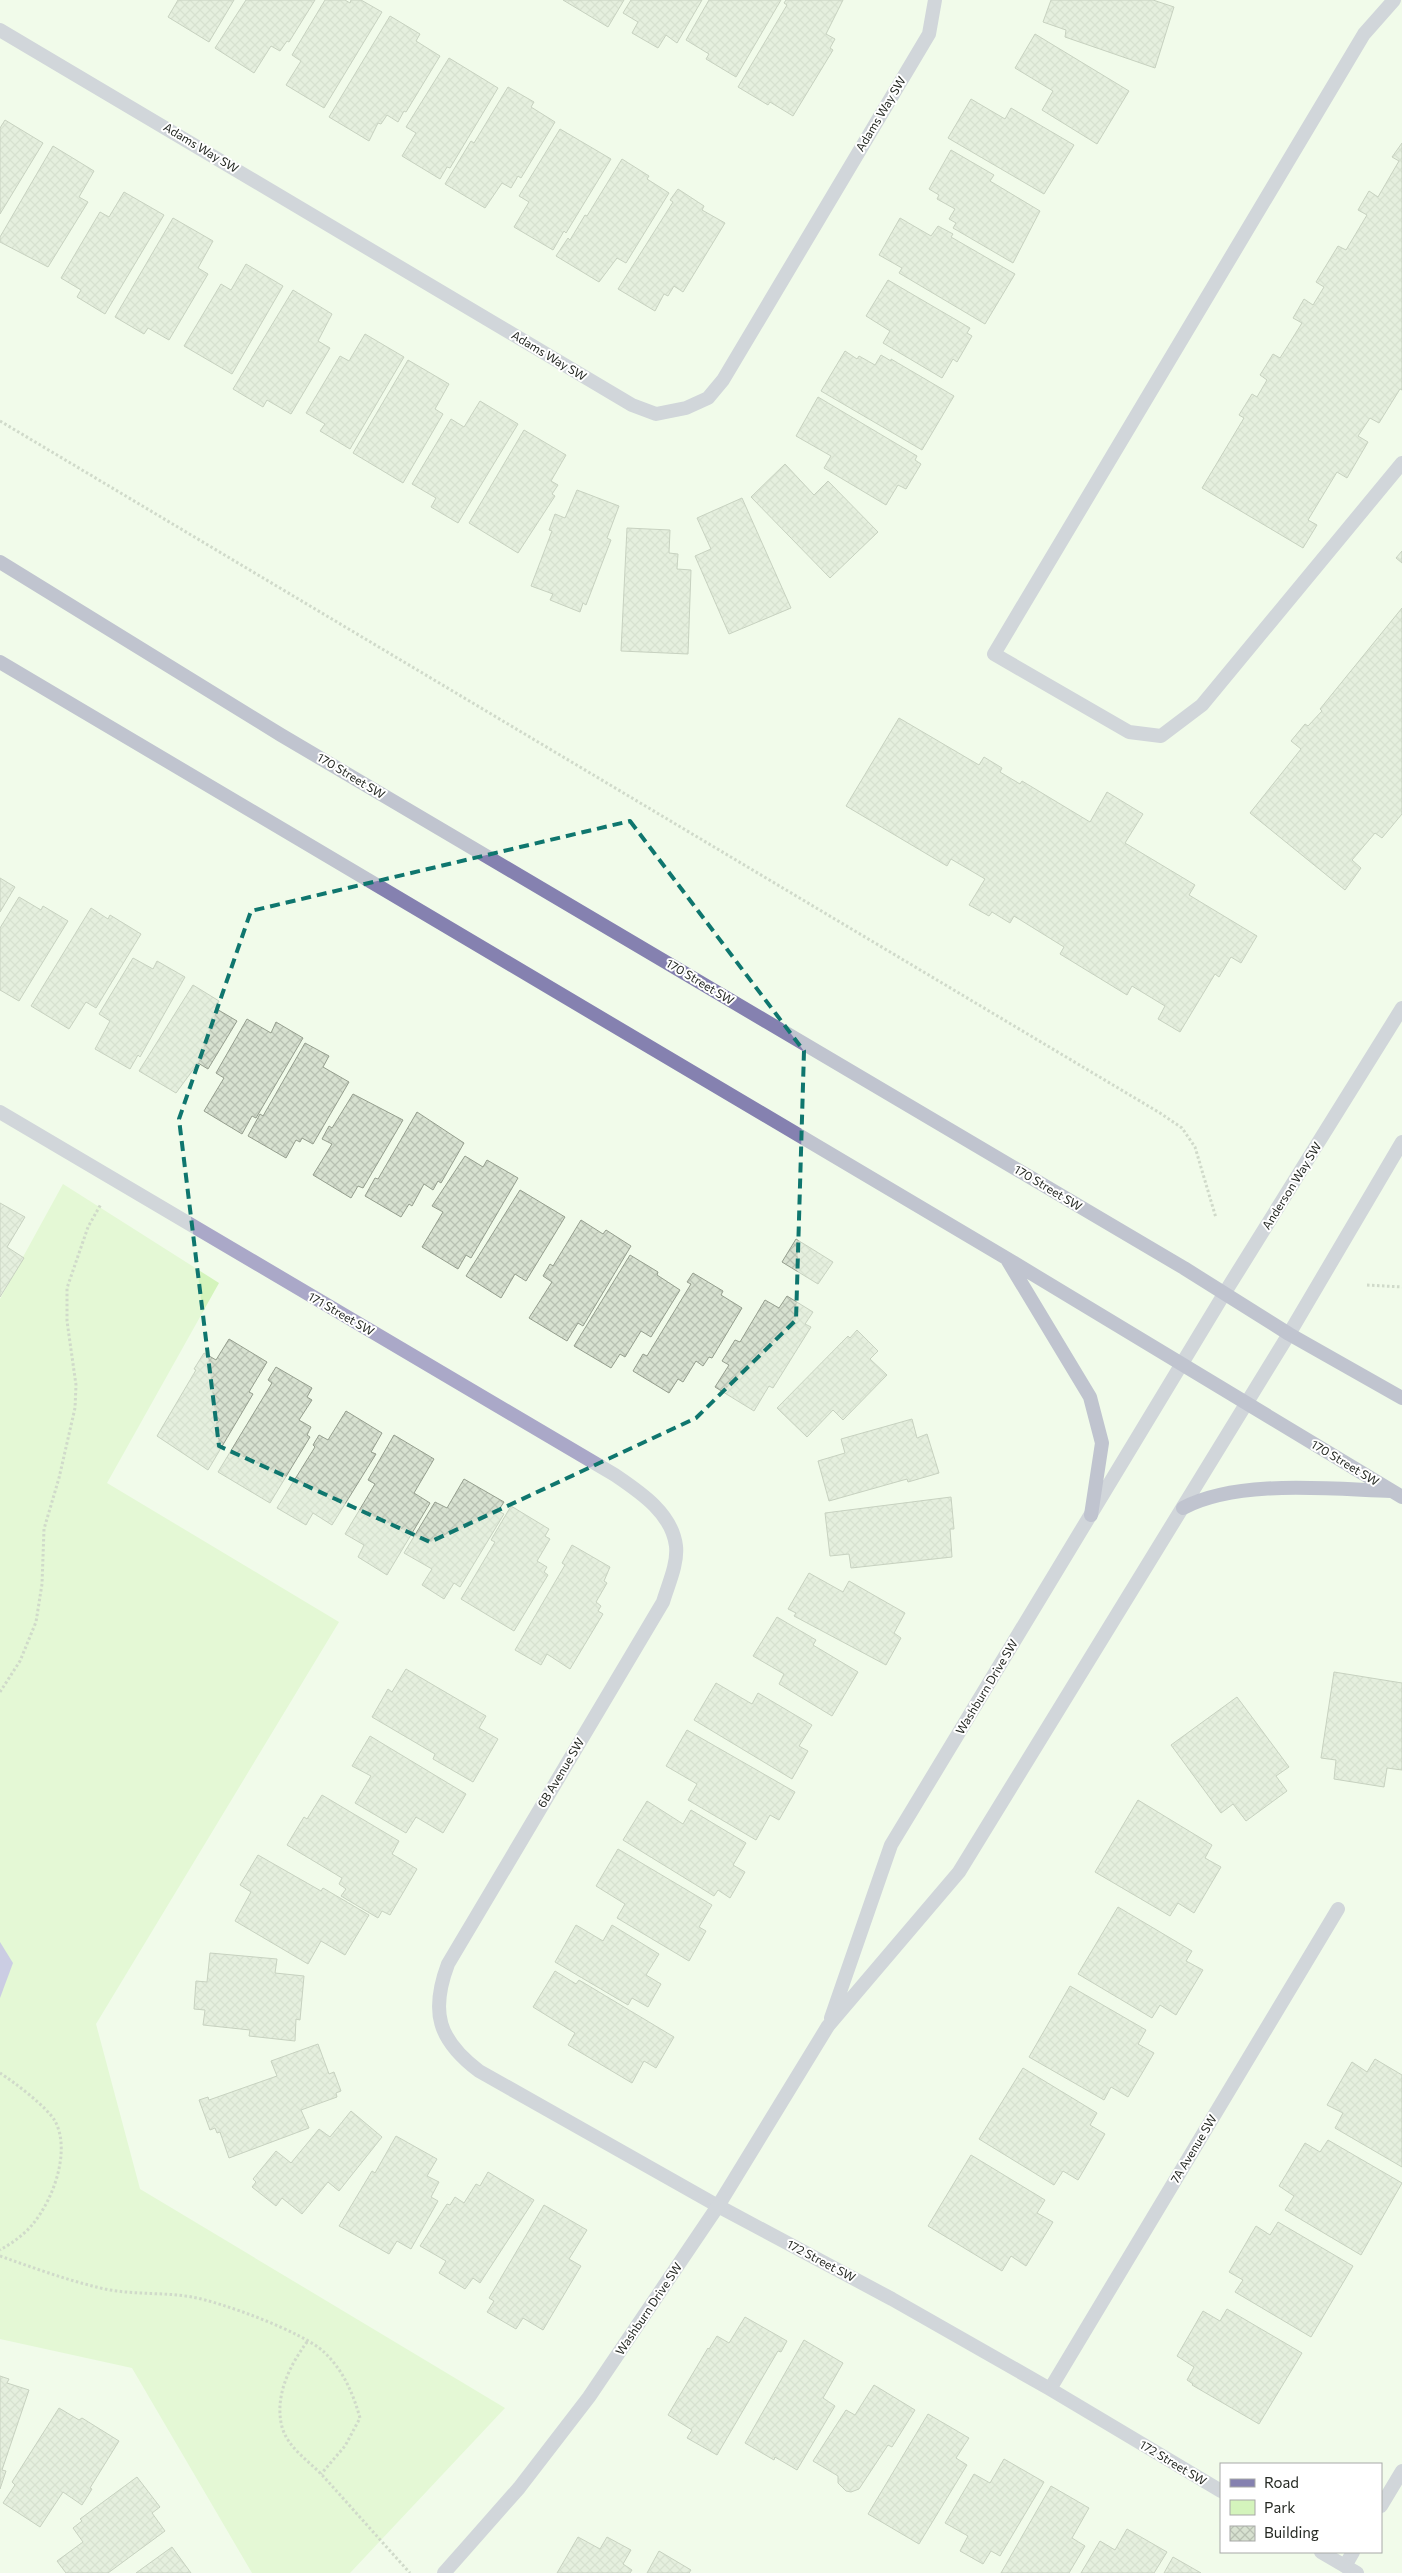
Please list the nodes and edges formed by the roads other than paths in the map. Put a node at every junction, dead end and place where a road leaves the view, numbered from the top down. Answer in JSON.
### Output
{"nodes":[{"id":1,"x":935,"y":0,"type":"edge"},
{"id":2,"x":1394,"y":0,"type":"edge"},
{"id":3,"x":0,"y":30,"type":"edge"},
{"id":4,"x":1402,"y":463,"type":"edge"},
{"id":5,"x":0,"y":562,"type":"edge"},
{"id":6,"x":0,"y":662,"type":"edge"},
{"id":7,"x":1402,"y":1008,"type":"edge"},
{"id":8,"x":0,"y":1112,"type":"edge"},
{"id":9,"x":1402,"y":1142,"type":"edge"},
{"id":10,"x":1006,"y":1258,"type":"junction"},
{"id":11,"x":1224,"y":1294,"type":"junction"},
{"id":12,"x":1289,"y":1334,"type":"junction"},
{"id":13,"x":1182,"y":1364,"type":"junction"},
{"id":14,"x":1402,"y":1398,"type":"edge"},
{"id":15,"x":1246,"y":1403,"type":"junction"},
{"id":16,"x":1397,"y":1494,"type":"edge"},
{"id":17,"x":1183,"y":1508,"type":"junction"},
{"id":18,"x":1091,"y":1515,"type":"junction"},
{"id":19,"x":672,"y":1528,"type":"joint"},
{"id":20,"x":1338,"y":1909,"type":"dead end"},
{"id":21,"x":439,"y":2016,"type":"joint"},
{"id":22,"x":828,"y":2026,"type":"junction"},
{"id":23,"x":718,"y":2206,"type":"junction"},
{"id":24,"x":1050,"y":2389,"type":"junction"},
{"id":25,"x":1402,"y":2471,"type":"edge"},
{"id":26,"x":1220,"y":2490,"type":"edge"},
{"id":27,"x":1382,"y":2504,"type":"edge"},
{"id":28,"x":1324,"y":2553,"type":"edge"},
{"id":29,"x":1353,"y":2553,"type":"edge"},
{"id":30,"x":1351,"y":2569,"type":"edge"},
{"id":31,"x":444,"y":2573,"type":"edge"}],
"edges":[{"from":1,"to":3,"type":"street","name":"Adams Way SW"},
{"from":2,"to":4,"type":"street"},
{"from":5,"to":11,"type":"main road","name":"170 Street SW"},
{"from":6,"to":10,"type":"main road","name":"170 Street SW"},
{"from":7,"to":11,"type":"street","name":"Anderson Way SW"},
{"from":8,"to":19,"type":"street","name":"171 Street SW"},
{"from":9,"to":12,"type":"street"},
{"from":10,"to":13,"type":"main road","name":"170 Street SW"},
{"from":10,"to":18,"type":"main road"},
{"from":11,"to":12,"type":"main road","name":"170 Street SW"},
{"from":11,"to":13,"type":"street","name":"Anderson Way SW"},
{"from":12,"to":14,"type":"main road","name":"170 Street SW"},
{"from":12,"to":15,"type":"street"},
{"from":13,"to":15,"type":"main road","name":"170 Street SW"},
{"from":13,"to":18,"type":"street","name":"Washburn Drive SW"},
{"from":15,"to":16,"type":"main road","name":"170 Street SW"},
{"from":15,"to":17,"type":"street","name":"Washburn Drive SW"},
{"from":16,"to":17,"type":"main road"},
{"from":17,"to":22,"type":"street","name":"Washburn Drive SW"},
{"from":18,"to":22,"type":"street","name":"Washburn Drive SW"},
{"from":19,"to":21,"type":"street","name":"6B Avenue SW"},
{"from":20,"to":24,"type":"street","name":"7A Avenue SW"},
{"from":21,"to":23,"type":"street","name":"172 Street SW"},
{"from":22,"to":23,"type":"street","name":"Washburn Drive SW"},
{"from":23,"to":24,"type":"street","name":"172 Street SW"},
{"from":23,"to":31,"type":"street","name":"Washburn Drive SW"},
{"from":24,"to":26,"type":"street","name":"172 Street SW"},
{"from":25,"to":27,"type":"street"},
{"from":28,"to":30,"type":"street"},
{"from":29,"to":30,"type":"street"}]}
